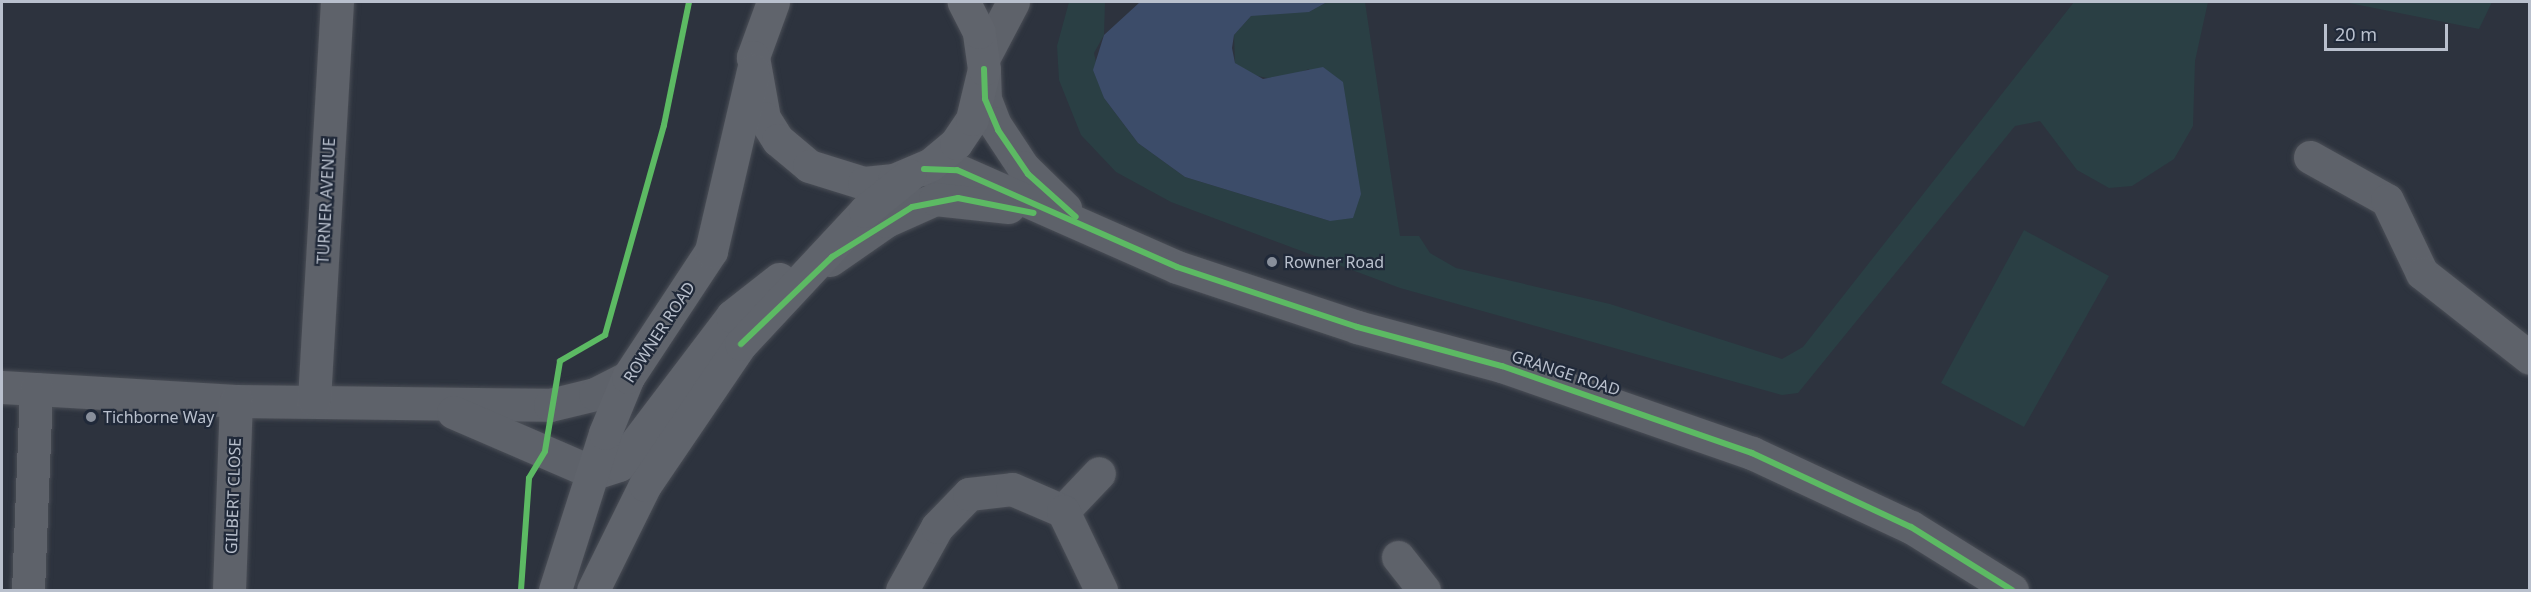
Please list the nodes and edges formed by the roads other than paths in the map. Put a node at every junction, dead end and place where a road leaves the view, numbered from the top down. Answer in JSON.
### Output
{"nodes":[{"id":1,"x":337,"y":2,"type":"edge"},
{"id":2,"x":773,"y":2,"type":"edge"},
{"id":3,"x":964,"y":2,"type":"edge"},
{"id":4,"x":1013,"y":2,"type":"edge"},
{"id":5,"x":759,"y":16,"type":"edge"},
{"id":6,"x":984,"y":63,"type":"junction"},
{"id":7,"x":753,"y":71,"type":"junction"},
{"id":8,"x":2310,"y":157,"type":"dead end"},
{"id":9,"x":916,"y":172,"type":"junction"},
{"id":10,"x":865,"y":211,"type":"junction"},
{"id":11,"x":1092,"y":230,"type":"junction"},
{"id":12,"x":741,"y":344,"type":"junction"},
{"id":13,"x":2529,"y":358,"type":"edge"},
{"id":14,"x":628,"y":377,"type":"junction"},
{"id":15,"x":2,"y":387,"type":"edge"},
{"id":16,"x":36,"y":389,"type":"junction"},
{"id":17,"x":236,"y":400,"type":"junction"},
{"id":18,"x":314,"y":400,"type":"junction"},
{"id":19,"x":440,"y":406,"type":"junction"},
{"id":20,"x":594,"y":473,"type":"junction"},
{"id":21,"x":1099,"y":473,"type":"dead end"},
{"id":22,"x":1063,"y":511,"type":"junction"},
{"id":23,"x":1398,"y":557,"type":"dead end"},
{"id":24,"x":28,"y":591,"type":"edge"},
{"id":25,"x":229,"y":591,"type":"edge"},
{"id":26,"x":555,"y":591,"type":"edge"},
{"id":27,"x":592,"y":591,"type":"edge"},
{"id":28,"x":902,"y":591,"type":"edge"},
{"id":29,"x":1101,"y":591,"type":"edge"},
{"id":30,"x":1424,"y":591,"type":"edge"},
{"id":31,"x":2012,"y":591,"type":"edge"}],
"edges":[{"from":1,"to":18,"type":"street","name":"TURNER AVENUE"},
{"from":2,"to":5,"type":"main road","name":"ROWNER ROAD"},
{"from":3,"to":6,"type":"main road"},
{"from":4,"to":6,"type":"street"},
{"from":5,"to":7,"type":"main road","name":"ROWNER ROAD"},
{"from":6,"to":9,"type":"main road"},
{"from":6,"to":11,"type":"street","name":"GRANGE ROAD"},
{"from":7,"to":9,"type":"main road"},
{"from":7,"to":14,"type":"main road","name":"ROWNER ROAD"},
{"from":8,"to":13,"type":"street"},
{"from":9,"to":10,"type":"main road"},
{"from":9,"to":11,"type":"street","name":"GRANGE ROAD"},
{"from":10,"to":12,"type":"main road"},
{"from":10,"to":20,"type":"main road"},
{"from":11,"to":12,"type":"street","name":"GRANGE ROAD"},
{"from":11,"to":31,"type":"street","name":"GRANGE ROAD"},
{"from":12,"to":27,"type":"main road"},
{"from":14,"to":19,"type":"street"},
{"from":14,"to":20,"type":"main road","name":"ROWNER ROAD"},
{"from":15,"to":16,"type":"street"},
{"from":16,"to":17,"type":"street"},
{"from":16,"to":24,"type":"street"},
{"from":17,"to":18,"type":"street"},
{"from":17,"to":25,"type":"street","name":"GILBERT CLOSE"},
{"from":18,"to":19,"type":"street"},
{"from":19,"to":20,"type":"street"},
{"from":20,"to":26,"type":"main road","name":"ROWNER ROAD"},
{"from":21,"to":22,"type":"street"},
{"from":22,"to":28,"type":"street"},
{"from":22,"to":29,"type":"street"},
{"from":23,"to":30,"type":"street"}]}
